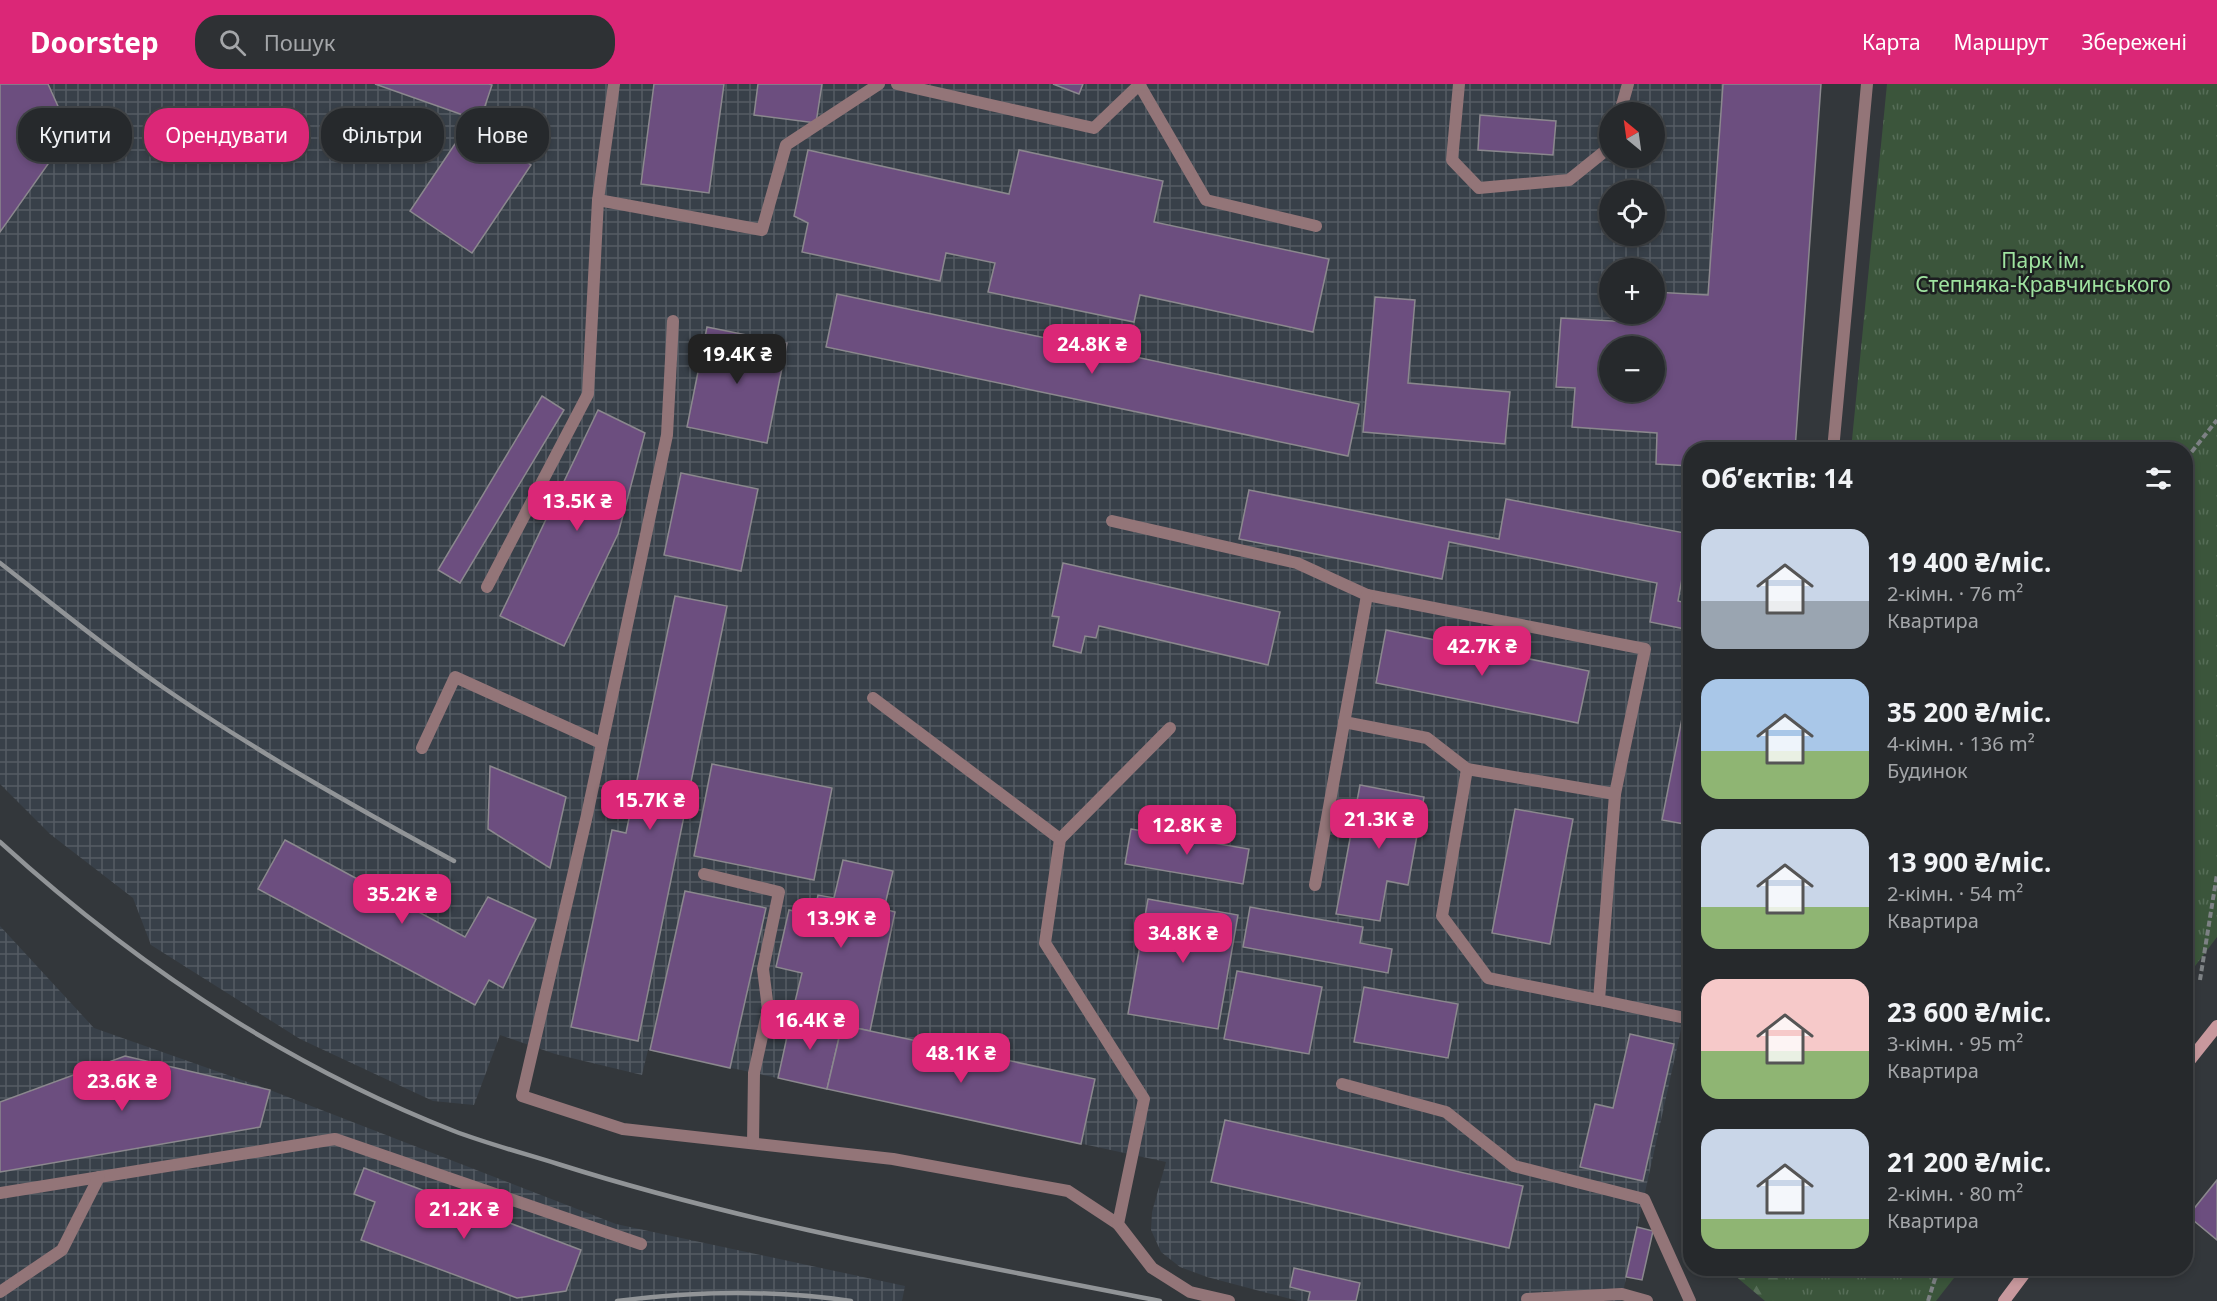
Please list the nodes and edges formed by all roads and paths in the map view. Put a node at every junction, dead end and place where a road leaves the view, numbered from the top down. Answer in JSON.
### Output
{"nodes":[{"id":1,"x":614,"y":84,"type":"edge"},
{"id":2,"x":879,"y":84,"type":"edge"},
{"id":3,"x":897,"y":84,"type":"edge"},
{"id":4,"x":1139,"y":84,"type":"edge"},
{"id":5,"x":1459,"y":84,"type":"edge"},
{"id":6,"x":1628,"y":84,"type":"edge"},
{"id":7,"x":1867,"y":84,"type":"edge"},
{"id":8,"x":1623,"y":102,"type":"edge"},
{"id":9,"x":1599,"y":156,"type":"edge"},
{"id":10,"x":598,"y":200,"type":"junction"},
{"id":11,"x":1316,"y":226,"type":"dead end"},
{"id":12,"x":673,"y":321,"type":"dead end"},
{"id":13,"x":2217,"y":420,"type":"edge"},
{"id":14,"x":1834,"y":442,"type":"edge"},
{"id":15,"x":2193,"y":450,"type":"edge"},
{"id":16,"x":1112,"y":521,"type":"dead end"},
{"id":17,"x":487,"y":587,"type":"dead end"},
{"id":18,"x":1367,"y":595,"type":"junction"},
{"id":19,"x":873,"y":698,"type":"dead end"},
{"id":20,"x":1344,"y":722,"type":"junction"},
{"id":21,"x":1170,"y":728,"type":"dead end"},
{"id":22,"x":601,"y":743,"type":"junction"},
{"id":23,"x":422,"y":748,"type":"dead end"},
{"id":24,"x":1467,"y":769,"type":"junction"},
{"id":25,"x":1615,"y":794,"type":"junction"},
{"id":26,"x":1060,"y":839,"type":"junction"},
{"id":27,"x":704,"y":874,"type":"dead end"},
{"id":28,"x":2217,"y":874,"type":"edge"},
{"id":29,"x":1315,"y":885,"type":"dead end"},
{"id":30,"x":2200,"y":980,"type":"dead end"},
{"id":31,"x":1599,"y":1000,"type":"junction"},
{"id":32,"x":1683,"y":1018,"type":"edge"},
{"id":33,"x":2217,"y":1026,"type":"edge"},
{"id":34,"x":2193,"y":1056,"type":"edge"},
{"id":35,"x":1342,"y":1084,"type":"dead end"},
{"id":36,"x":753,"y":1143,"type":"junction"},
{"id":37,"x":99,"y":1177,"type":"junction"},
{"id":38,"x":0,"y":1193,"type":"edge"},
{"id":39,"x":1118,"y":1224,"type":"junction"},
{"id":40,"x":641,"y":1244,"type":"dead end"},
{"id":41,"x":1936,"y":1276,"type":"edge"},
{"id":42,"x":2023,"y":1276,"type":"edge"},
{"id":43,"x":0,"y":1292,"type":"edge"},
{"id":44,"x":1527,"y":1299,"type":"dead end"},
{"id":45,"x":1229,"y":1301,"type":"edge"},
{"id":46,"x":1647,"y":1301,"type":"edge"},
{"id":47,"x":1690,"y":1301,"type":"edge"},
{"id":48,"x":1928,"y":1301,"type":"edge"},
{"id":49,"x":2004,"y":1301,"type":"edge"}],
"edges":[{"from":1,"to":10,"type":"lane"},
{"from":2,"to":10,"type":"lane"},
{"from":3,"to":4,"type":"lane"},
{"from":4,"to":11,"type":"lane"},
{"from":5,"to":9,"type":"lane"},
{"from":6,"to":8,"type":"lane"},
{"from":7,"to":14,"type":"lane"},
{"from":10,"to":17,"type":"lane"},
{"from":12,"to":22,"type":"lane"},
{"from":13,"to":15,"type":"path"},
{"from":16,"to":18,"type":"lane"},
{"from":18,"to":20,"type":"lane"},
{"from":18,"to":25,"type":"lane"},
{"from":19,"to":26,"type":"lane"},
{"from":20,"to":24,"type":"lane"},
{"from":20,"to":29,"type":"lane"},
{"from":21,"to":26,"type":"lane"},
{"from":22,"to":23,"type":"lane"},
{"from":22,"to":36,"type":"lane"},
{"from":24,"to":25,"type":"lane"},
{"from":24,"to":31,"type":"lane"},
{"from":25,"to":31,"type":"lane"},
{"from":26,"to":39,"type":"lane"},
{"from":27,"to":36,"type":"lane"},
{"from":28,"to":30,"type":"path"},
{"from":31,"to":32,"type":"lane"},
{"from":33,"to":34,"type":"main road"},
{"from":35,"to":47,"type":"lane"},
{"from":36,"to":39,"type":"lane"},
{"from":37,"to":38,"type":"lane"},
{"from":37,"to":40,"type":"lane"},
{"from":37,"to":43,"type":"lane"},
{"from":39,"to":45,"type":"lane"},
{"from":41,"to":48,"type":"path"},
{"from":42,"to":49,"type":"main road"},
{"from":44,"to":46,"type":"lane"}]}
